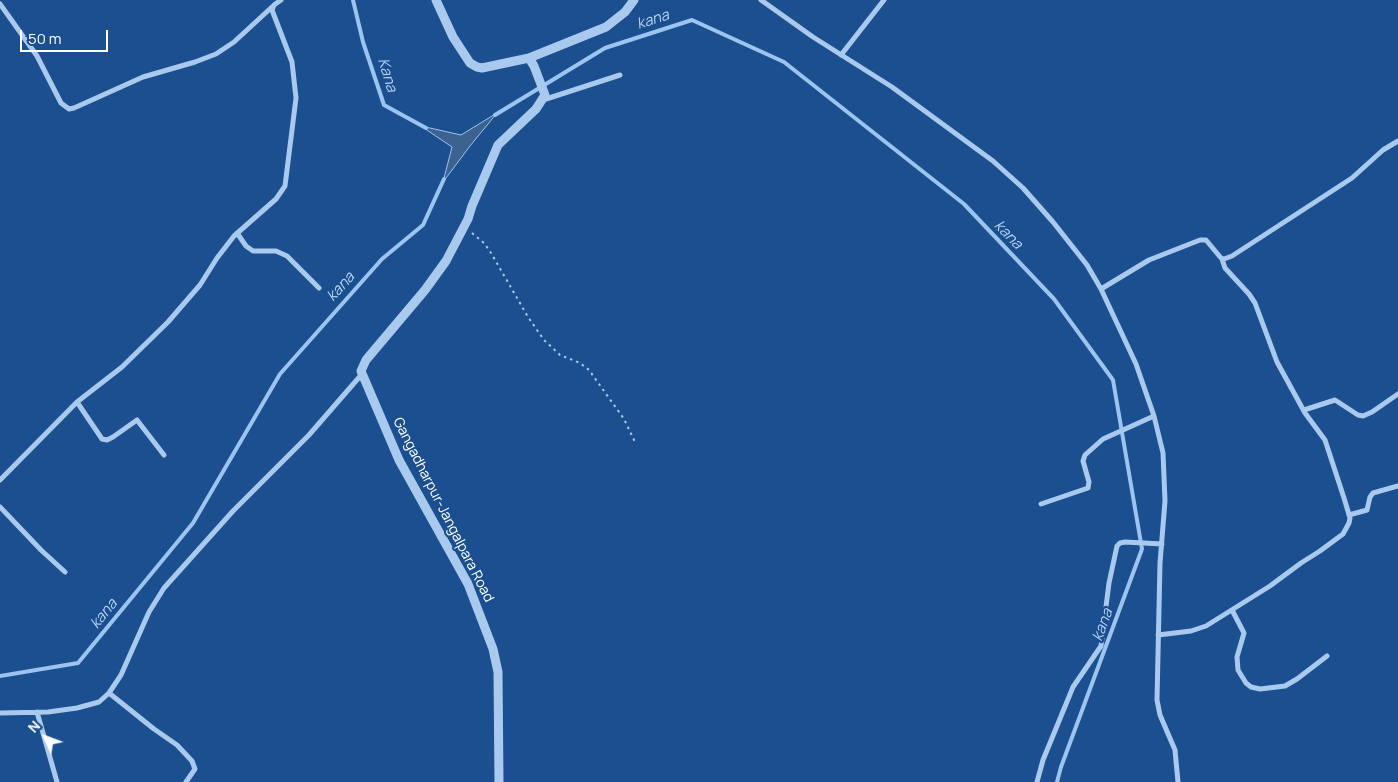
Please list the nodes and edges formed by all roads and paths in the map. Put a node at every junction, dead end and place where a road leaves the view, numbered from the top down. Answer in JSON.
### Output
{"nodes":[{"id":1,"x":281,"y":0,"type":"edge"},
{"id":2,"x":436,"y":0,"type":"edge"},
{"id":3,"x":634,"y":0,"type":"edge"},
{"id":4,"x":761,"y":0,"type":"edge"},
{"id":5,"x":884,"y":0,"type":"edge"},
{"id":6,"x":0,"y":4,"type":"edge"},
{"id":7,"x":272,"y":7,"type":"junction"},
{"id":8,"x":840,"y":54,"type":"junction"},
{"id":9,"x":532,"y":62,"type":"junction"},
{"id":10,"x":620,"y":75,"type":"dead end"},
{"id":11,"x":543,"y":100,"type":"junction"},
{"id":12,"x":1398,"y":141,"type":"edge"},
{"id":13,"x":464,"y":226,"type":"junction"},
{"id":14,"x":237,"y":233,"type":"junction"},
{"id":15,"x":1222,"y":259,"type":"junction"},
{"id":16,"x":319,"y":288,"type":"dead end"},
{"id":17,"x":1101,"y":290,"type":"junction"},
{"id":18,"x":362,"y":374,"type":"junction"},
{"id":19,"x":1398,"y":394,"type":"edge"},
{"id":20,"x":77,"y":402,"type":"junction"},
{"id":21,"x":1304,"y":410,"type":"junction"},
{"id":22,"x":1154,"y":416,"type":"junction"},
{"id":23,"x":635,"y":442,"type":"dead end"},
{"id":24,"x":164,"y":455,"type":"dead end"},
{"id":25,"x":0,"y":480,"type":"edge"},
{"id":26,"x":1398,"y":486,"type":"edge"},
{"id":27,"x":1041,"y":504,"type":"dead end"},
{"id":28,"x":0,"y":507,"type":"edge"},
{"id":29,"x":1349,"y":515,"type":"junction"},
{"id":30,"x":1162,"y":544,"type":"junction"},
{"id":31,"x":65,"y":572,"type":"dead end"},
{"id":32,"x":1232,"y":610,"type":"junction"},
{"id":33,"x":1158,"y":635,"type":"junction"},
{"id":34,"x":1327,"y":656,"type":"dead end"},
{"id":35,"x":109,"y":693,"type":"junction"},
{"id":36,"x":37,"y":712,"type":"junction"},
{"id":37,"x":0,"y":713,"type":"edge"},
{"id":38,"x":57,"y":782,"type":"edge"},
{"id":39,"x":186,"y":782,"type":"edge"},
{"id":40,"x":498,"y":782,"type":"edge"},
{"id":41,"x":1037,"y":782,"type":"edge"},
{"id":42,"x":1178,"y":782,"type":"edge"}],
"edges":[{"from":1,"to":7,"type":"street"},
{"from":2,"to":9,"type":"street"},
{"from":3,"to":9,"type":"street"},
{"from":4,"to":8,"type":"street"},
{"from":5,"to":8,"type":"street"},
{"from":6,"to":7,"type":"street"},
{"from":7,"to":14,"type":"street"},
{"from":8,"to":17,"type":"street"},
{"from":9,"to":11,"type":"street"},
{"from":10,"to":11,"type":"street"},
{"from":11,"to":13,"type":"street"},
{"from":12,"to":15,"type":"street"},
{"from":13,"to":18,"type":"street"},
{"from":13,"to":23,"type":"path"},
{"from":14,"to":16,"type":"street"},
{"from":14,"to":20,"type":"street"},
{"from":15,"to":17,"type":"street"},
{"from":15,"to":21,"type":"street"},
{"from":17,"to":22,"type":"street"},
{"from":18,"to":35,"type":"street"},
{"from":18,"to":40,"type":"street","name":"Gangadharpur-Jangalpara Road"},
{"from":19,"to":21,"type":"street"},
{"from":20,"to":24,"type":"street"},
{"from":20,"to":25,"type":"street"},
{"from":21,"to":29,"type":"street"},
{"from":22,"to":27,"type":"street"},
{"from":22,"to":30,"type":"street"},
{"from":26,"to":29,"type":"street"},
{"from":28,"to":31,"type":"street"},
{"from":29,"to":32,"type":"street"},
{"from":30,"to":33,"type":"street"},
{"from":30,"to":41,"type":"street"},
{"from":32,"to":33,"type":"street"},
{"from":32,"to":34,"type":"street"},
{"from":33,"to":42,"type":"street"},
{"from":35,"to":36,"type":"street"},
{"from":35,"to":39,"type":"street"},
{"from":36,"to":37,"type":"street"},
{"from":36,"to":38,"type":"street"}]}
